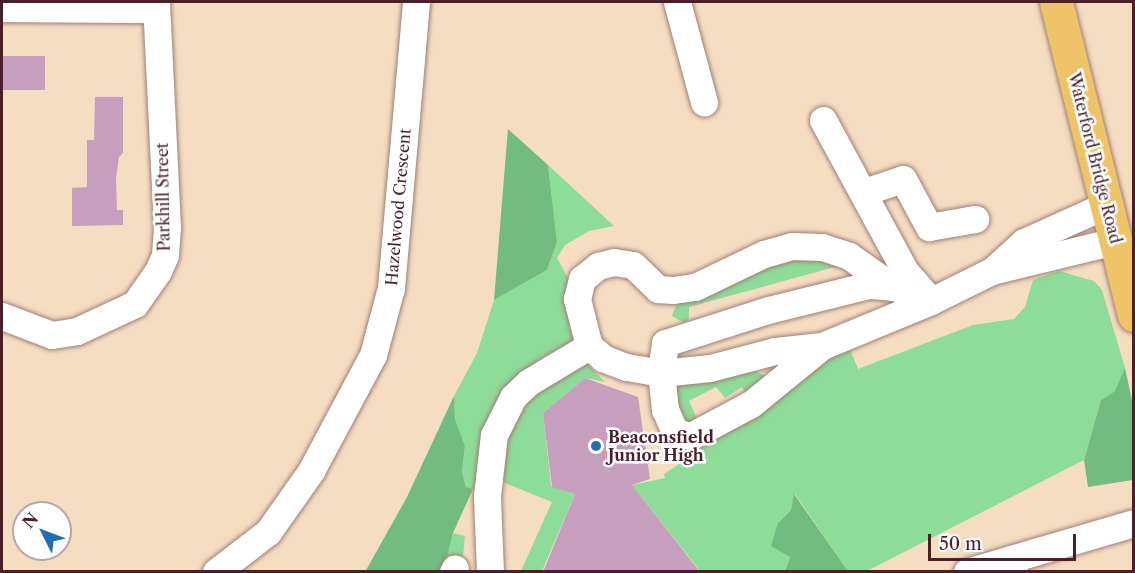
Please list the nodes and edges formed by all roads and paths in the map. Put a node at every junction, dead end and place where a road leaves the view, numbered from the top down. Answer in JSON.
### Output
{"nodes":[{"id":1,"x":416,"y":2,"type":"edge"},
{"id":2,"x":677,"y":2,"type":"edge"},
{"id":3,"x":1056,"y":2,"type":"edge"},
{"id":4,"x":156,"y":5,"type":"edge"},
{"id":5,"x":2,"y":8,"type":"edge"},
{"id":6,"x":704,"y":102,"type":"dead end"},
{"id":7,"x":824,"y":120,"type":"dead end"},
{"id":8,"x":864,"y":192,"type":"junction"},
{"id":9,"x":1106,"y":205,"type":"junction"},
{"id":10,"x":975,"y":219,"type":"dead end"},
{"id":11,"x":1115,"y":241,"type":"junction"},
{"id":12,"x":992,"y":271,"type":"junction"},
{"id":13,"x":894,"y":287,"type":"junction"},
{"id":14,"x":931,"y":301,"type":"junction"},
{"id":15,"x":1134,"y":315,"type":"edge"},
{"id":16,"x":2,"y":316,"type":"edge"},
{"id":17,"x":589,"y":346,"type":"junction"},
{"id":18,"x":822,"y":346,"type":"junction"},
{"id":19,"x":661,"y":374,"type":"junction"},
{"id":20,"x":1134,"y":524,"type":"edge"},
{"id":21,"x":1013,"y":565,"type":"edge"},
{"id":22,"x":216,"y":572,"type":"edge"},
{"id":23,"x":490,"y":572,"type":"edge"},
{"id":24,"x":967,"y":572,"type":"edge"}],
"edges":[{"from":1,"to":22,"type":"street","name":"Hazelwood Crescent"},
{"from":2,"to":6,"type":"street"},
{"from":3,"to":9,"type":"main road","name":"Waterford Bridge Road"},
{"from":4,"to":5,"type":"street","name":"Parkhill Street"},
{"from":4,"to":16,"type":"street","name":"Parkhill Street"},
{"from":7,"to":8,"type":"street"},
{"from":8,"to":10,"type":"street"},
{"from":8,"to":14,"type":"street"},
{"from":9,"to":11,"type":"main road","name":"Waterford Bridge Road"},
{"from":9,"to":12,"type":"street"},
{"from":11,"to":12,"type":"street"},
{"from":11,"to":15,"type":"main road","name":"Waterford Bridge Road"},
{"from":12,"to":14,"type":"street"},
{"from":13,"to":14,"type":"street"},
{"from":13,"to":17,"type":"street"},
{"from":13,"to":19,"type":"street"},
{"from":14,"to":18,"type":"street"},
{"from":17,"to":19,"type":"street"},
{"from":17,"to":23,"type":"street"},
{"from":18,"to":19,"type":"street"},
{"from":18,"to":19,"type":"street"},
{"from":20,"to":21,"type":"street"},
{"from":21,"to":24,"type":"street"}]}
